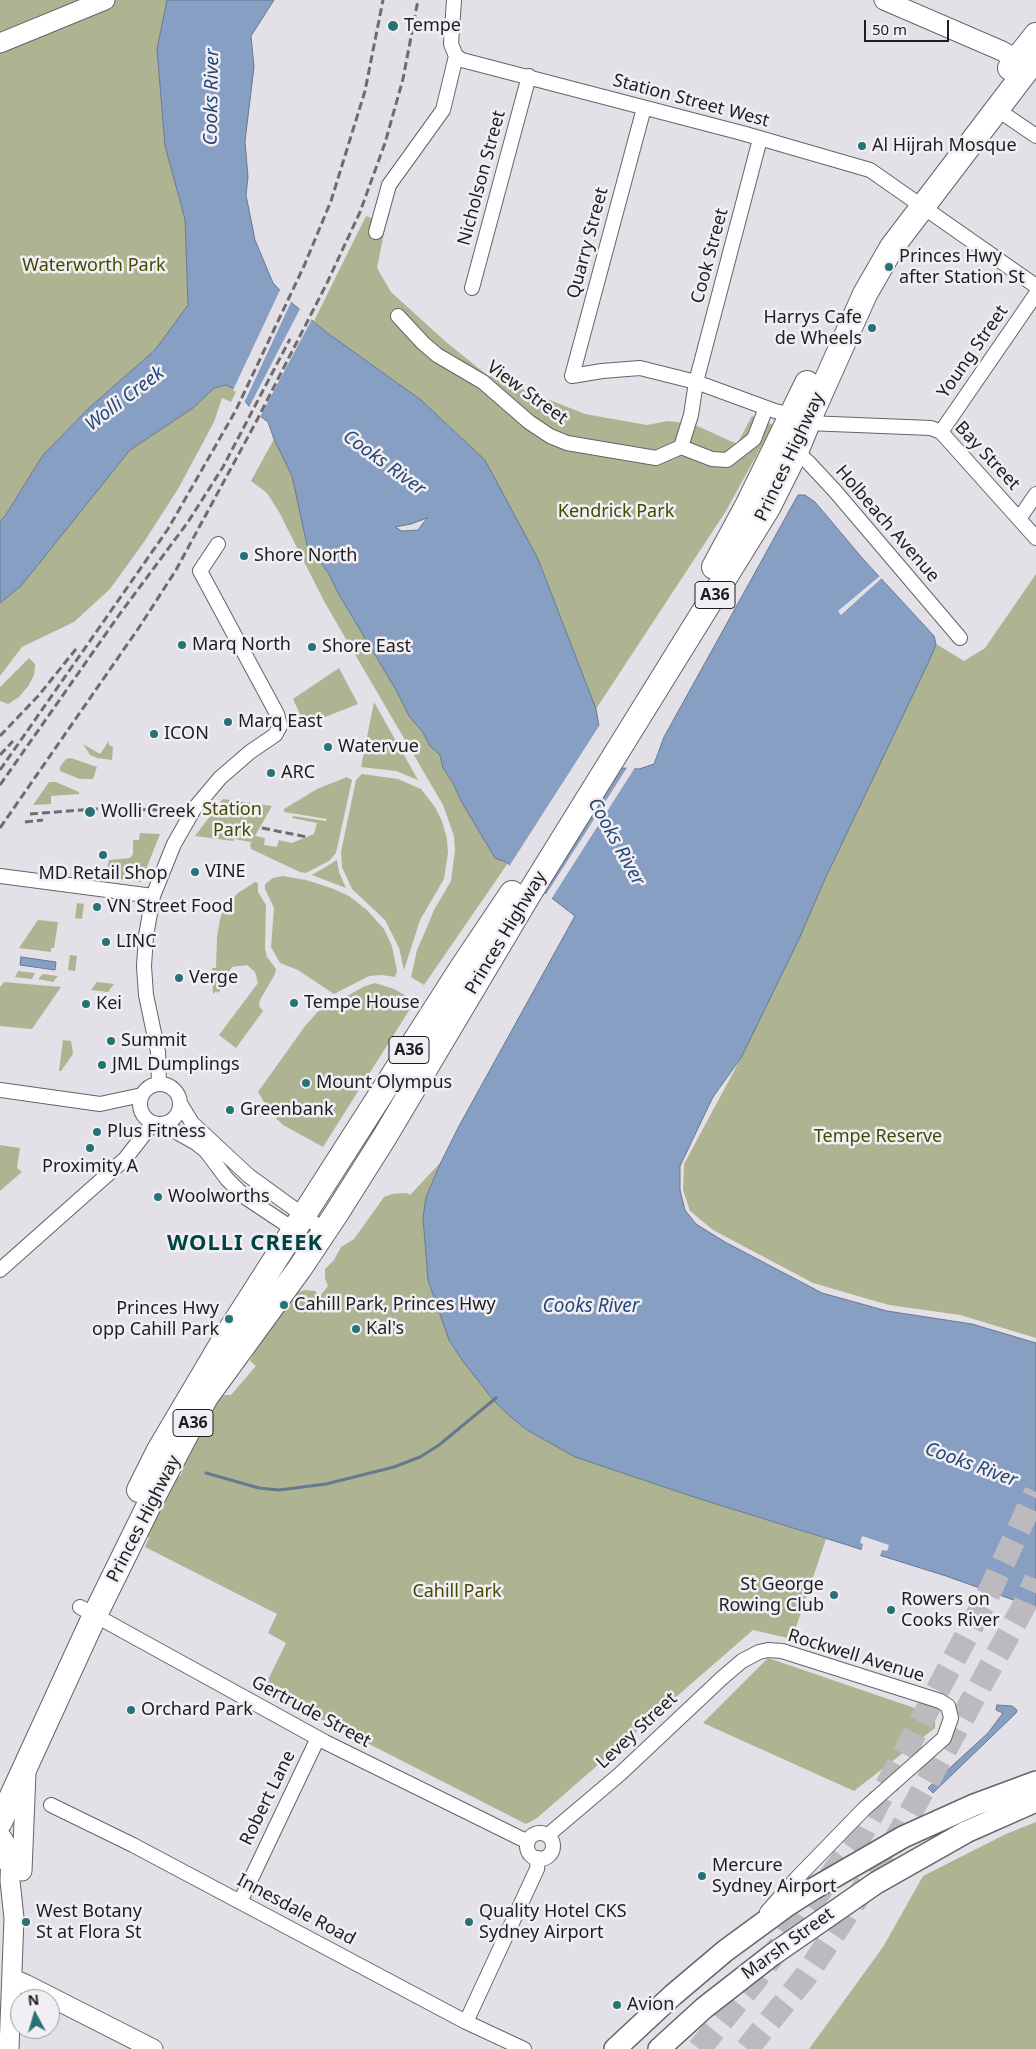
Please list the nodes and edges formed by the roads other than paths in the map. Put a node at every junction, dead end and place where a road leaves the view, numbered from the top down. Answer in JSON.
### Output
{"nodes":[{"id":1,"x":105,"y":0,"type":"edge"},
{"id":2,"x":454,"y":0,"type":"edge"},
{"id":3,"x":884,"y":0,"type":"edge"},
{"id":4,"x":1036,"y":34,"type":"edge"},
{"id":5,"x":0,"y":42,"type":"edge"},
{"id":6,"x":456,"y":56,"type":"junction"},
{"id":7,"x":1028,"y":62,"type":"edge"},
{"id":8,"x":529,"y":76,"type":"junction"},
{"id":9,"x":644,"y":108,"type":"junction"},
{"id":10,"x":998,"y":110,"type":"junction"},
{"id":11,"x":1036,"y":136,"type":"edge"},
{"id":12,"x":760,"y":139,"type":"junction"},
{"id":13,"x":916,"y":201,"type":"junction"},
{"id":14,"x":376,"y":232,"type":"dead end"},
{"id":15,"x":1036,"y":286,"type":"edge"},
{"id":16,"x":472,"y":288,"type":"dead end"},
{"id":17,"x":1036,"y":294,"type":"edge"},
{"id":18,"x":398,"y":316,"type":"dead end"},
{"id":19,"x":584,"y":374,"type":"joint"},
{"id":20,"x":696,"y":382,"type":"junction"},
{"id":21,"x":766,"y":408,"type":"junction"},
{"id":22,"x":800,"y":419,"type":"junction"},
{"id":23,"x":942,"y":432,"type":"junction"},
{"id":24,"x":789,"y":445,"type":"junction"},
{"id":25,"x":682,"y":447,"type":"junction"},
{"id":26,"x":1036,"y":494,"type":"edge"},
{"id":27,"x":1019,"y":519,"type":"junction"},
{"id":28,"x":1036,"y":538,"type":"edge"},
{"id":29,"x":218,"y":544,"type":"dead end"},
{"id":30,"x":960,"y":638,"type":"dead end"},
{"id":31,"x":0,"y":876,"type":"edge"},
{"id":32,"x":523,"y":890,"type":"junction"},
{"id":33,"x":153,"y":896,"type":"junction"},
{"id":34,"x":159,"y":1084,"type":"junction"},
{"id":35,"x":0,"y":1090,"type":"edge"},
{"id":36,"x":142,"y":1096,"type":"junction"},
{"id":37,"x":180,"y":1103,"type":"junction"},
{"id":38,"x":157,"y":1124,"type":"junction"},
{"id":39,"x":298,"y":1222,"type":"junction"},
{"id":40,"x":320,"y":1239,"type":"junction"},
{"id":41,"x":0,"y":1270,"type":"edge"},
{"id":42,"x":87,"y":1611,"type":"junction"},
{"id":43,"x":752,"y":1655,"type":"joint"},
{"id":44,"x":948,"y":1706,"type":"joint"},
{"id":45,"x":318,"y":1738,"type":"junction"},
{"id":46,"x":26,"y":1768,"type":"junction"},
{"id":47,"x":1036,"y":1782,"type":"edge"},
{"id":48,"x":0,"y":1785,"type":"edge"},
{"id":49,"x":1036,"y":1801,"type":"edge"},
{"id":50,"x":50,"y":1805,"type":"dead end"},
{"id":51,"x":0,"y":1822,"type":"edge"},
{"id":52,"x":0,"y":1835,"type":"edge"},
{"id":53,"x":548,"y":1835,"type":"junction"},
{"id":54,"x":528,"y":1842,"type":"junction"},
{"id":55,"x":538,"y":1858,"type":"junction"},
{"id":56,"x":6,"y":1859,"type":"edge"},
{"id":57,"x":240,"y":1902,"type":"junction"},
{"id":58,"x":14,"y":1918,"type":"junction"},
{"id":59,"x":751,"y":1932,"type":"junction"},
{"id":60,"x":13,"y":1979,"type":"junction"},
{"id":61,"x":737,"y":1982,"type":"junction"},
{"id":62,"x":466,"y":2022,"type":"junction"},
{"id":63,"x":9,"y":2049,"type":"edge"},
{"id":64,"x":153,"y":2049,"type":"edge"},
{"id":65,"x":524,"y":2049,"type":"edge"},
{"id":66,"x":614,"y":2049,"type":"edge"},
{"id":67,"x":641,"y":2049,"type":"edge"},
{"id":68,"x":659,"y":2049,"type":"edge"}],
"edges":[{"from":1,"to":5,"type":"main road"},
{"from":2,"to":6,"type":"street"},
{"from":3,"to":7,"type":"main road"},
{"from":4,"to":7,"type":"highway","name":"Princes Highway","number":"A36"},
{"from":6,"to":8,"type":"street","name":"Station Street West"},
{"from":6,"to":14,"type":"street"},
{"from":7,"to":10,"type":"highway","name":"Princes Highway","number":"A36"},
{"from":7,"to":13,"type":"highway","name":"Princes Highway","number":"A36"},
{"from":8,"to":9,"type":"street","name":"Station Street West"},
{"from":8,"to":16,"type":"street","name":"Nicholson Street"},
{"from":9,"to":12,"type":"street","name":"Station Street West"},
{"from":9,"to":19,"type":"street","name":"Quarry Street"},
{"from":10,"to":11,"type":"street"},
{"from":10,"to":13,"type":"highway","name":"Princes Highway","number":"A36"},
{"from":12,"to":13,"type":"street","name":"Station Street West"},
{"from":12,"to":20,"type":"street","name":"Cook Street"},
{"from":13,"to":15,"type":"street","name":"Station Street West"},
{"from":13,"to":22,"type":"highway","name":"Princes Highway","number":"A36"},
{"from":17,"to":23,"type":"street","name":"Young Street"},
{"from":18,"to":25,"type":"street","name":"View Street"},
{"from":19,"to":20,"type":"street","name":"Bay Street"},
{"from":20,"to":21,"type":"street","name":"Bay Street"},
{"from":20,"to":25,"type":"street"},
{"from":21,"to":22,"type":"street","name":"Bay Street"},
{"from":21,"to":25,"type":"street"},
{"from":22,"to":23,"type":"street","name":"Bay Street"},
{"from":22,"to":24,"type":"highway","name":"Princes Highway","number":"A36"},
{"from":23,"to":27,"type":"street","name":"Bay Street"},
{"from":24,"to":30,"type":"street","name":"Holbeach Avenue"},
{"from":24,"to":32,"type":"highway","name":"Princes Highway","number":"A36"},
{"from":26,"to":27,"type":"street"},
{"from":27,"to":28,"type":"street","name":"Bay Street"},
{"from":29,"to":33,"type":"street"},
{"from":31,"to":33,"type":"street"},
{"from":32,"to":39,"type":"highway","name":"Princes Highway","number":"A36"},
{"from":32,"to":40,"type":"highway","name":"Princes Highway","number":"A36"},
{"from":33,"to":34,"type":"street"},
{"from":34,"to":36,"type":"street"},
{"from":34,"to":37,"type":"street"},
{"from":35,"to":36,"type":"street"},
{"from":36,"to":38,"type":"street"},
{"from":37,"to":38,"type":"street"},
{"from":37,"to":39,"type":"street"},
{"from":38,"to":39,"type":"street"},
{"from":38,"to":41,"type":"street"},
{"from":39,"to":40,"type":"street"},
{"from":39,"to":42,"type":"highway","name":"Princes Highway","number":"A36"},
{"from":40,"to":42,"type":"highway","name":"Princes Highway","number":"A36"},
{"from":42,"to":45,"type":"street","name":"Gertrude Street"},
{"from":42,"to":46,"type":"highway","name":"Princes Highway","number":"A36"},
{"from":42,"to":48,"type":"highway","name":"Princes Highway","number":"A36"},
{"from":43,"to":44,"type":"street","name":"Rockwell Avenue"},
{"from":43,"to":53,"type":"street","name":"Levey Street"},
{"from":44,"to":59,"type":"street","name":"Marsh Street"},
{"from":45,"to":54,"type":"street","name":"Gertrude Street"},
{"from":45,"to":57,"type":"street","name":"Robert Lane"},
{"from":46,"to":51,"type":"highway","name":"Princes Highway","number":"A36"},
{"from":46,"to":58,"type":"main road"},
{"from":47,"to":59,"type":"main road","name":"Marsh Street"},
{"from":49,"to":61,"type":"main road","name":"Marsh Street"},
{"from":50,"to":57,"type":"street","name":"Innesdale Road"},
{"from":52,"to":56,"type":"main road"},
{"from":53,"to":54,"type":"street"},
{"from":53,"to":55,"type":"street"},
{"from":54,"to":55,"type":"street"},
{"from":55,"to":62,"type":"street"},
{"from":56,"to":58,"type":"main road"},
{"from":57,"to":62,"type":"street","name":"Innesdale Road"},
{"from":58,"to":60,"type":"main road"},
{"from":59,"to":66,"type":"main road","name":"Marsh Street"},
{"from":60,"to":63,"type":"main road"},
{"from":60,"to":64,"type":"main road"},
{"from":61,"to":67,"type":"main road"},
{"from":61,"to":68,"type":"main road","name":"Marsh Street"},
{"from":62,"to":65,"type":"street","name":"Innesdale Road"}]}
